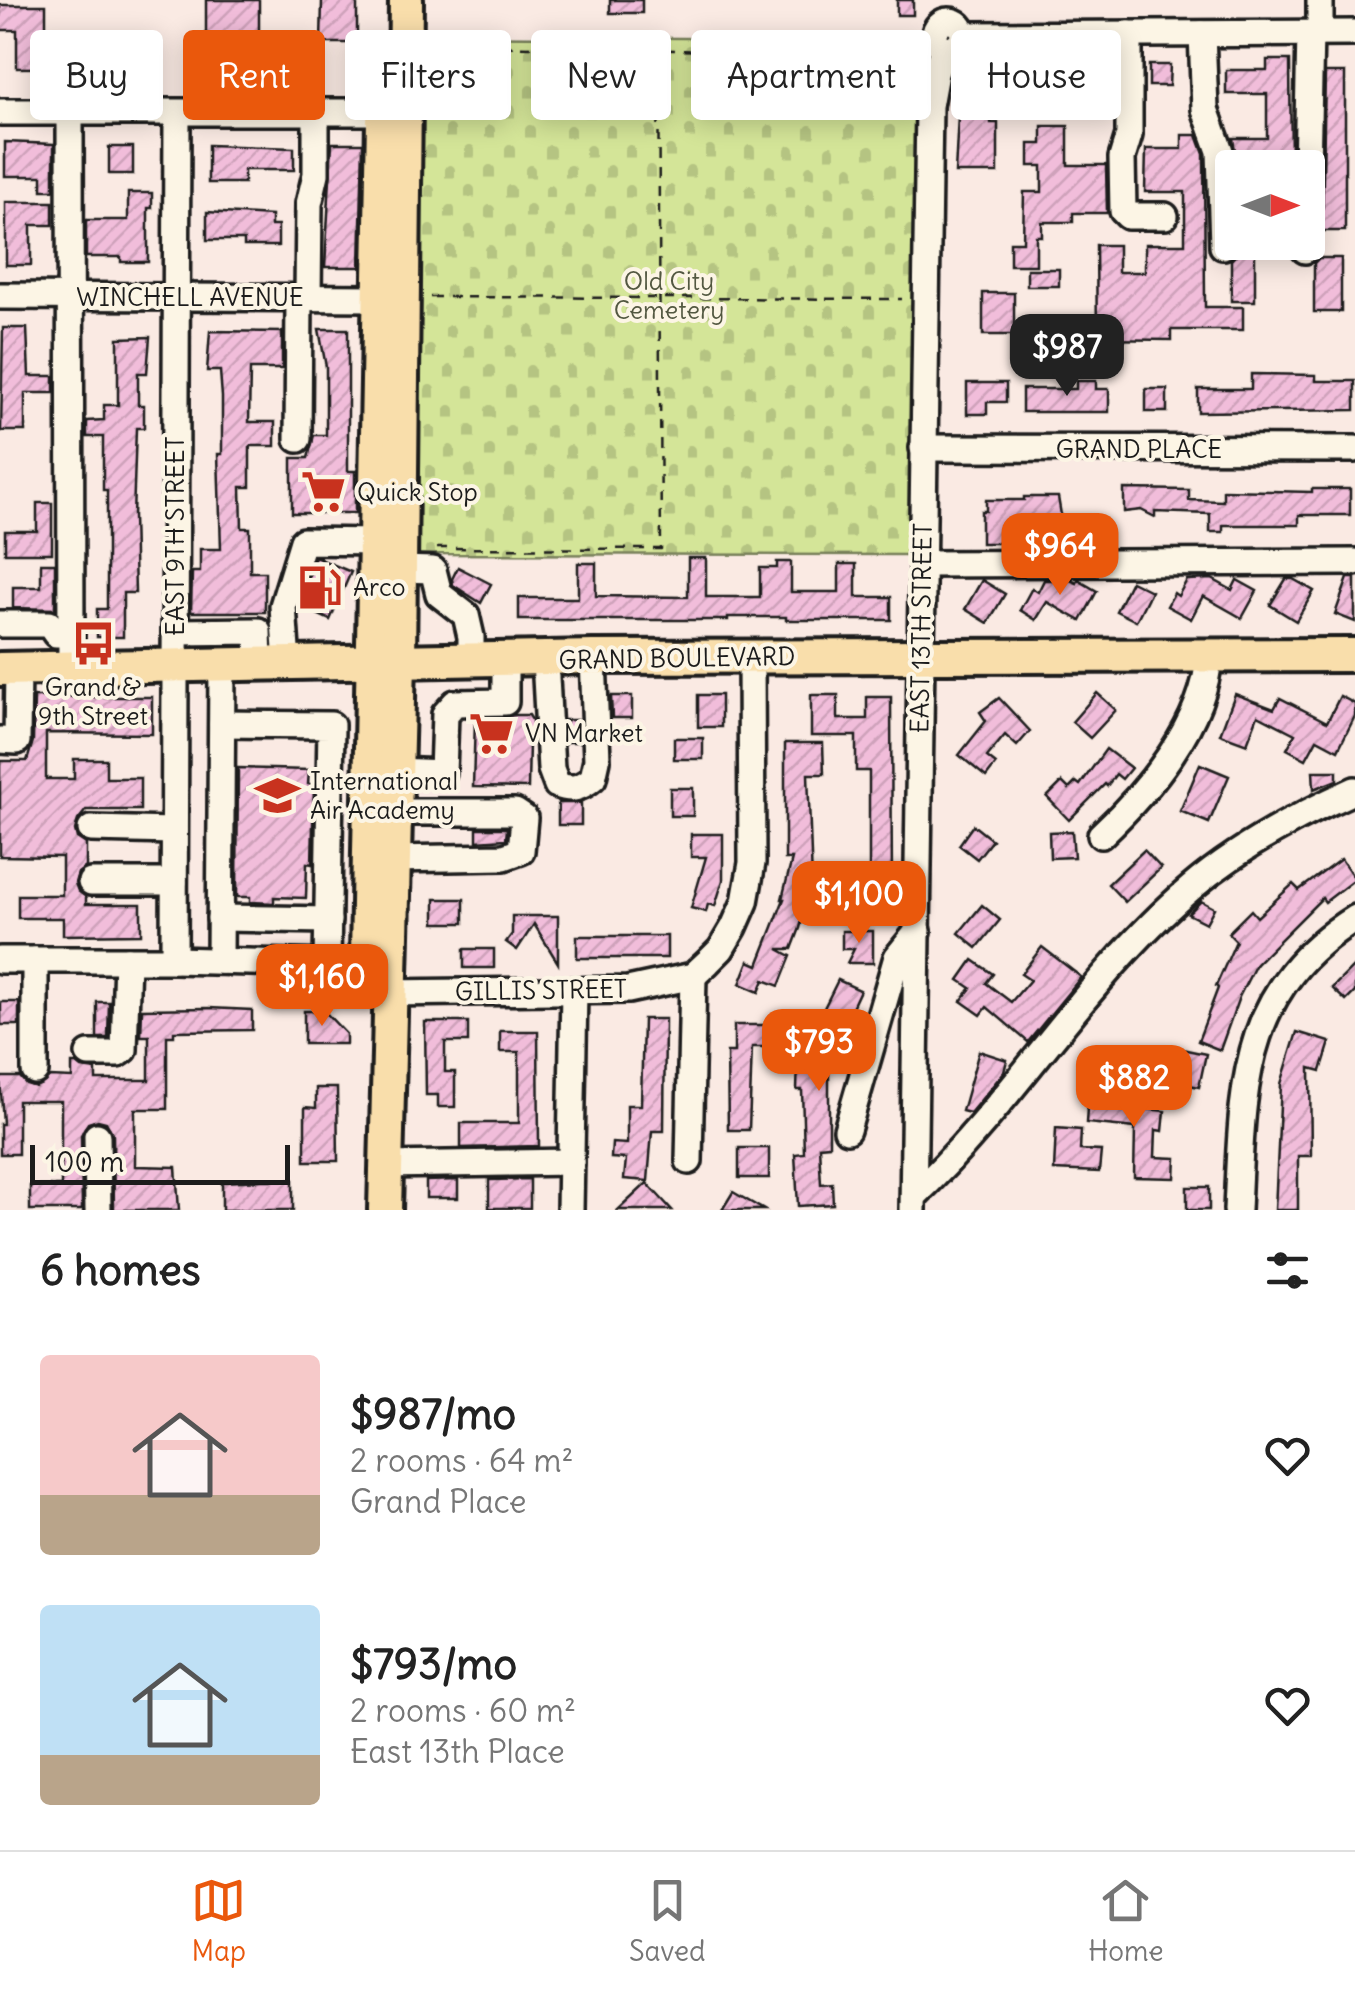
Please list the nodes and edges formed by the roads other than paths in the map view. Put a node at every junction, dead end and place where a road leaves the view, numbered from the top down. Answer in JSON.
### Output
{"nodes":[{"id":1,"x":385,"y":0,"type":"edge"},
{"id":2,"x":406,"y":0,"type":"edge"},
{"id":3,"x":1320,"y":0,"type":"edge"},
{"id":4,"x":952,"y":26,"type":"edge"},
{"id":5,"x":384,"y":30,"type":"edge"},
{"id":6,"x":1315,"y":33,"type":"junction"},
{"id":7,"x":1355,"y":33,"type":"edge"},
{"id":8,"x":1130,"y":34,"type":"junction"},
{"id":9,"x":1202,"y":34,"type":"junction"},
{"id":10,"x":0,"y":112,"type":"edge"},
{"id":11,"x":30,"y":112,"type":"edge"},
{"id":12,"x":163,"y":113,"type":"edge"},
{"id":13,"x":177,"y":113,"type":"junction"},
{"id":14,"x":183,"y":113,"type":"edge"},
{"id":15,"x":70,"y":120,"type":"edge"},
{"id":16,"x":316,"y":120,"type":"edge"},
{"id":17,"x":383,"y":120,"type":"edge"},
{"id":18,"x":1220,"y":150,"type":"edge"},
{"id":19,"x":1308,"y":150,"type":"edge"},
{"id":20,"x":1165,"y":216,"type":"dead end"},
{"id":21,"x":0,"y":296,"type":"edge"},
{"id":22,"x":71,"y":296,"type":"junction"},
{"id":23,"x":175,"y":297,"type":"junction"},
{"id":24,"x":304,"y":298,"type":"junction"},
{"id":25,"x":391,"y":298,"type":"junction"},
{"id":26,"x":298,"y":438,"type":"dead end"},
{"id":27,"x":924,"y":448,"type":"junction"},
{"id":28,"x":1355,"y":449,"type":"edge"},
{"id":29,"x":377,"y":542,"type":"junction"},
{"id":30,"x":1355,"y":562,"type":"edge"},
{"id":31,"x":922,"y":564,"type":"junction"},
{"id":32,"x":400,"y":569,"type":"junction"},
{"id":33,"x":0,"y":624,"type":"edge"},
{"id":34,"x":175,"y":632,"type":"junction"},
{"id":35,"x":71,"y":634,"type":"junction"},
{"id":36,"x":1355,"y":655,"type":"edge"},
{"id":37,"x":1209,"y":656,"type":"junction"},
{"id":38,"x":593,"y":657,"type":"junction"},
{"id":39,"x":751,"y":657,"type":"junction"},
{"id":40,"x":920,"y":657,"type":"junction"},
{"id":41,"x":545,"y":659,"type":"junction"},
{"id":42,"x":471,"y":660,"type":"junction"},
{"id":43,"x":505,"y":660,"type":"junction"},
{"id":44,"x":387,"y":661,"type":"junction"},
{"id":45,"x":273,"y":665,"type":"junction"},
{"id":46,"x":222,"y":666,"type":"junction"},
{"id":47,"x":71,"y":668,"type":"junction"},
{"id":48,"x":175,"y":668,"type":"junction"},
{"id":49,"x":9,"y":669,"type":"edge"},
{"id":50,"x":222,"y":724,"type":"junction"},
{"id":51,"x":0,"y":740,"type":"edge"},
{"id":52,"x":331,"y":750,"type":"junction"},
{"id":53,"x":383,"y":761,"type":"junction"},
{"id":54,"x":1355,"y":790,"type":"edge"},
{"id":55,"x":395,"y":812,"type":"junction"},
{"id":56,"x":91,"y":829,"type":"dead end"},
{"id":57,"x":174,"y":831,"type":"junction"},
{"id":58,"x":1100,"y":835,"type":"dead end"},
{"id":59,"x":392,"y":859,"type":"junction"},
{"id":60,"x":91,"y":882,"type":"dead end"},
{"id":61,"x":174,"y":882,"type":"junction"},
{"id":62,"x":220,"y":918,"type":"junction"},
{"id":63,"x":1355,"y":918,"type":"edge"},
{"id":64,"x":328,"y":920,"type":"junction"},
{"id":65,"x":918,"y":931,"type":"junction"},
{"id":66,"x":0,"y":960,"type":"edge"},
{"id":67,"x":35,"y":960,"type":"junction"},
{"id":68,"x":128,"y":960,"type":"junction"},
{"id":69,"x":174,"y":960,"type":"junction"},
{"id":70,"x":220,"y":960,"type":"junction"},
{"id":71,"x":327,"y":962,"type":"junction"},
{"id":72,"x":367,"y":966,"type":"junction"},
{"id":73,"x":692,"y":976,"type":"junction"},
{"id":74,"x":574,"y":991,"type":"junction"},
{"id":75,"x":388,"y":992,"type":"junction"},
{"id":76,"x":89,"y":1054,"type":"dead end"},
{"id":77,"x":35,"y":1071,"type":"dead end"},
{"id":78,"x":846,"y":1130,"type":"dead end"},
{"id":79,"x":97,"y":1136,"type":"dead end"},
{"id":80,"x":689,"y":1161,"type":"dead end"},
{"id":81,"x":570,"y":1162,"type":"junction"},
{"id":82,"x":386,"y":1165,"type":"junction"},
{"id":83,"x":914,"y":1203,"type":"edge"},
{"id":84,"x":570,"y":1208,"type":"edge"},
{"id":85,"x":98,"y":1210,"type":"edge"},
{"id":86,"x":363,"y":1210,"type":"edge"},
{"id":87,"x":385,"y":1210,"type":"edge"},
{"id":88,"x":1237,"y":1210,"type":"edge"}],
"edges":[{"from":1,"to":5,"type":"main road"},
{"from":2,"to":25,"type":"main road"},
{"from":3,"to":6,"type":"street"},
{"from":4,"to":8,"type":"street"},
{"from":4,"to":27,"type":"street","name":"EAST 13TH STREET"},
{"from":6,"to":7,"type":"street"},
{"from":6,"to":9,"type":"street"},
{"from":6,"to":19,"type":"street"},
{"from":8,"to":9,"type":"street"},
{"from":8,"to":20,"type":"street"},
{"from":9,"to":18,"type":"street"},
{"from":10,"to":11,"type":"street"},
{"from":12,"to":13,"type":"street"},
{"from":13,"to":14,"type":"street"},
{"from":13,"to":23,"type":"street","name":"EAST 9TH STREET"},
{"from":15,"to":22,"type":"street"},
{"from":16,"to":24,"type":"street"},
{"from":17,"to":25,"type":"main road"},
{"from":21,"to":22,"type":"street","name":"WINCHELL AVENUE"},
{"from":22,"to":23,"type":"street","name":"WINCHELL AVENUE"},
{"from":22,"to":35,"type":"street"},
{"from":23,"to":24,"type":"street","name":"WINCHELL AVENUE"},
{"from":23,"to":34,"type":"street","name":"EAST 9TH STREET"},
{"from":24,"to":25,"type":"street","name":"WINCHELL AVENUE"},
{"from":24,"to":26,"type":"street"},
{"from":25,"to":29,"type":"main road"},
{"from":25,"to":32,"type":"main road"},
{"from":27,"to":28,"type":"street","name":"GRAND PLACE"},
{"from":27,"to":31,"type":"street","name":"EAST 13TH STREET"},
{"from":29,"to":44,"type":"main road"},
{"from":29,"to":45,"type":"street"},
{"from":30,"to":31,"type":"street"},
{"from":31,"to":40,"type":"street","name":"EAST 13TH STREET"},
{"from":32,"to":42,"type":"street"},
{"from":32,"to":44,"type":"main road"},
{"from":33,"to":35,"type":"street"},
{"from":34,"to":45,"type":"street"},
{"from":34,"to":48,"type":"street","name":"EAST 9TH STREET"},
{"from":35,"to":47,"type":"street"},
{"from":36,"to":37,"type":"main road","name":"GRAND BOULEVARD"},
{"from":37,"to":40,"type":"main road","name":"GRAND BOULEVARD"},
{"from":37,"to":58,"type":"street"},
{"from":38,"to":39,"type":"main road","name":"GRAND BOULEVARD"},
{"from":38,"to":41,"type":"main road","name":"GRAND BOULEVARD"},
{"from":38,"to":41,"type":"street"},
{"from":39,"to":40,"type":"main road","name":"GRAND BOULEVARD"},
{"from":39,"to":73,"type":"street"},
{"from":40,"to":65,"type":"street","name":"EAST 13TH STREET"},
{"from":41,"to":43,"type":"main road","name":"GRAND BOULEVARD"},
{"from":42,"to":43,"type":"main road","name":"GRAND BOULEVARD"},
{"from":42,"to":44,"type":"main road","name":"GRAND BOULEVARD"},
{"from":43,"to":53,"type":"street"},
{"from":44,"to":45,"type":"main road","name":"GRAND BOULEVARD"},
{"from":44,"to":53,"type":"main road"},
{"from":45,"to":46,"type":"main road","name":"GRAND BOULEVARD"},
{"from":46,"to":48,"type":"main road","name":"GRAND BOULEVARD"},
{"from":46,"to":50,"type":"street"},
{"from":47,"to":48,"type":"main road","name":"GRAND BOULEVARD"},
{"from":47,"to":49,"type":"main road","name":"GRAND BOULEVARD"},
{"from":48,"to":57,"type":"street","name":"EAST 9TH STREET"},
{"from":49,"to":51,"type":"street"},
{"from":50,"to":52,"type":"street"},
{"from":50,"to":62,"type":"street"},
{"from":52,"to":53,"type":"street"},
{"from":52,"to":64,"type":"street"},
{"from":53,"to":55,"type":"main road"},
{"from":53,"to":72,"type":"main road"},
{"from":54,"to":83,"type":"street"},
{"from":55,"to":59,"type":"main road"},
{"from":55,"to":59,"type":"street"},
{"from":56,"to":57,"type":"street"},
{"from":57,"to":61,"type":"street","name":"EAST 9TH STREET"},
{"from":59,"to":75,"type":"main road"},
{"from":60,"to":61,"type":"street"},
{"from":61,"to":69,"type":"street","name":"EAST 9TH STREET"},
{"from":62,"to":64,"type":"street"},
{"from":62,"to":70,"type":"street"},
{"from":63,"to":88,"type":"street"},
{"from":64,"to":71,"type":"street"},
{"from":65,"to":78,"type":"street"},
{"from":65,"to":83,"type":"street","name":"EAST 13TH STREET"},
{"from":66,"to":67,"type":"street"},
{"from":67,"to":68,"type":"street"},
{"from":67,"to":77,"type":"street"},
{"from":68,"to":69,"type":"street"},
{"from":68,"to":76,"type":"street"},
{"from":69,"to":70,"type":"street"},
{"from":70,"to":71,"type":"street"},
{"from":71,"to":72,"type":"street"},
{"from":72,"to":86,"type":"main road"},
{"from":73,"to":74,"type":"street","name":"GILLIS STREET"},
{"from":73,"to":80,"type":"street"},
{"from":74,"to":75,"type":"street","name":"GILLIS STREET"},
{"from":74,"to":81,"type":"street"},
{"from":75,"to":82,"type":"main road"},
{"from":79,"to":85,"type":"street"},
{"from":81,"to":82,"type":"street"},
{"from":81,"to":84,"type":"street"},
{"from":82,"to":87,"type":"main road"}]}
